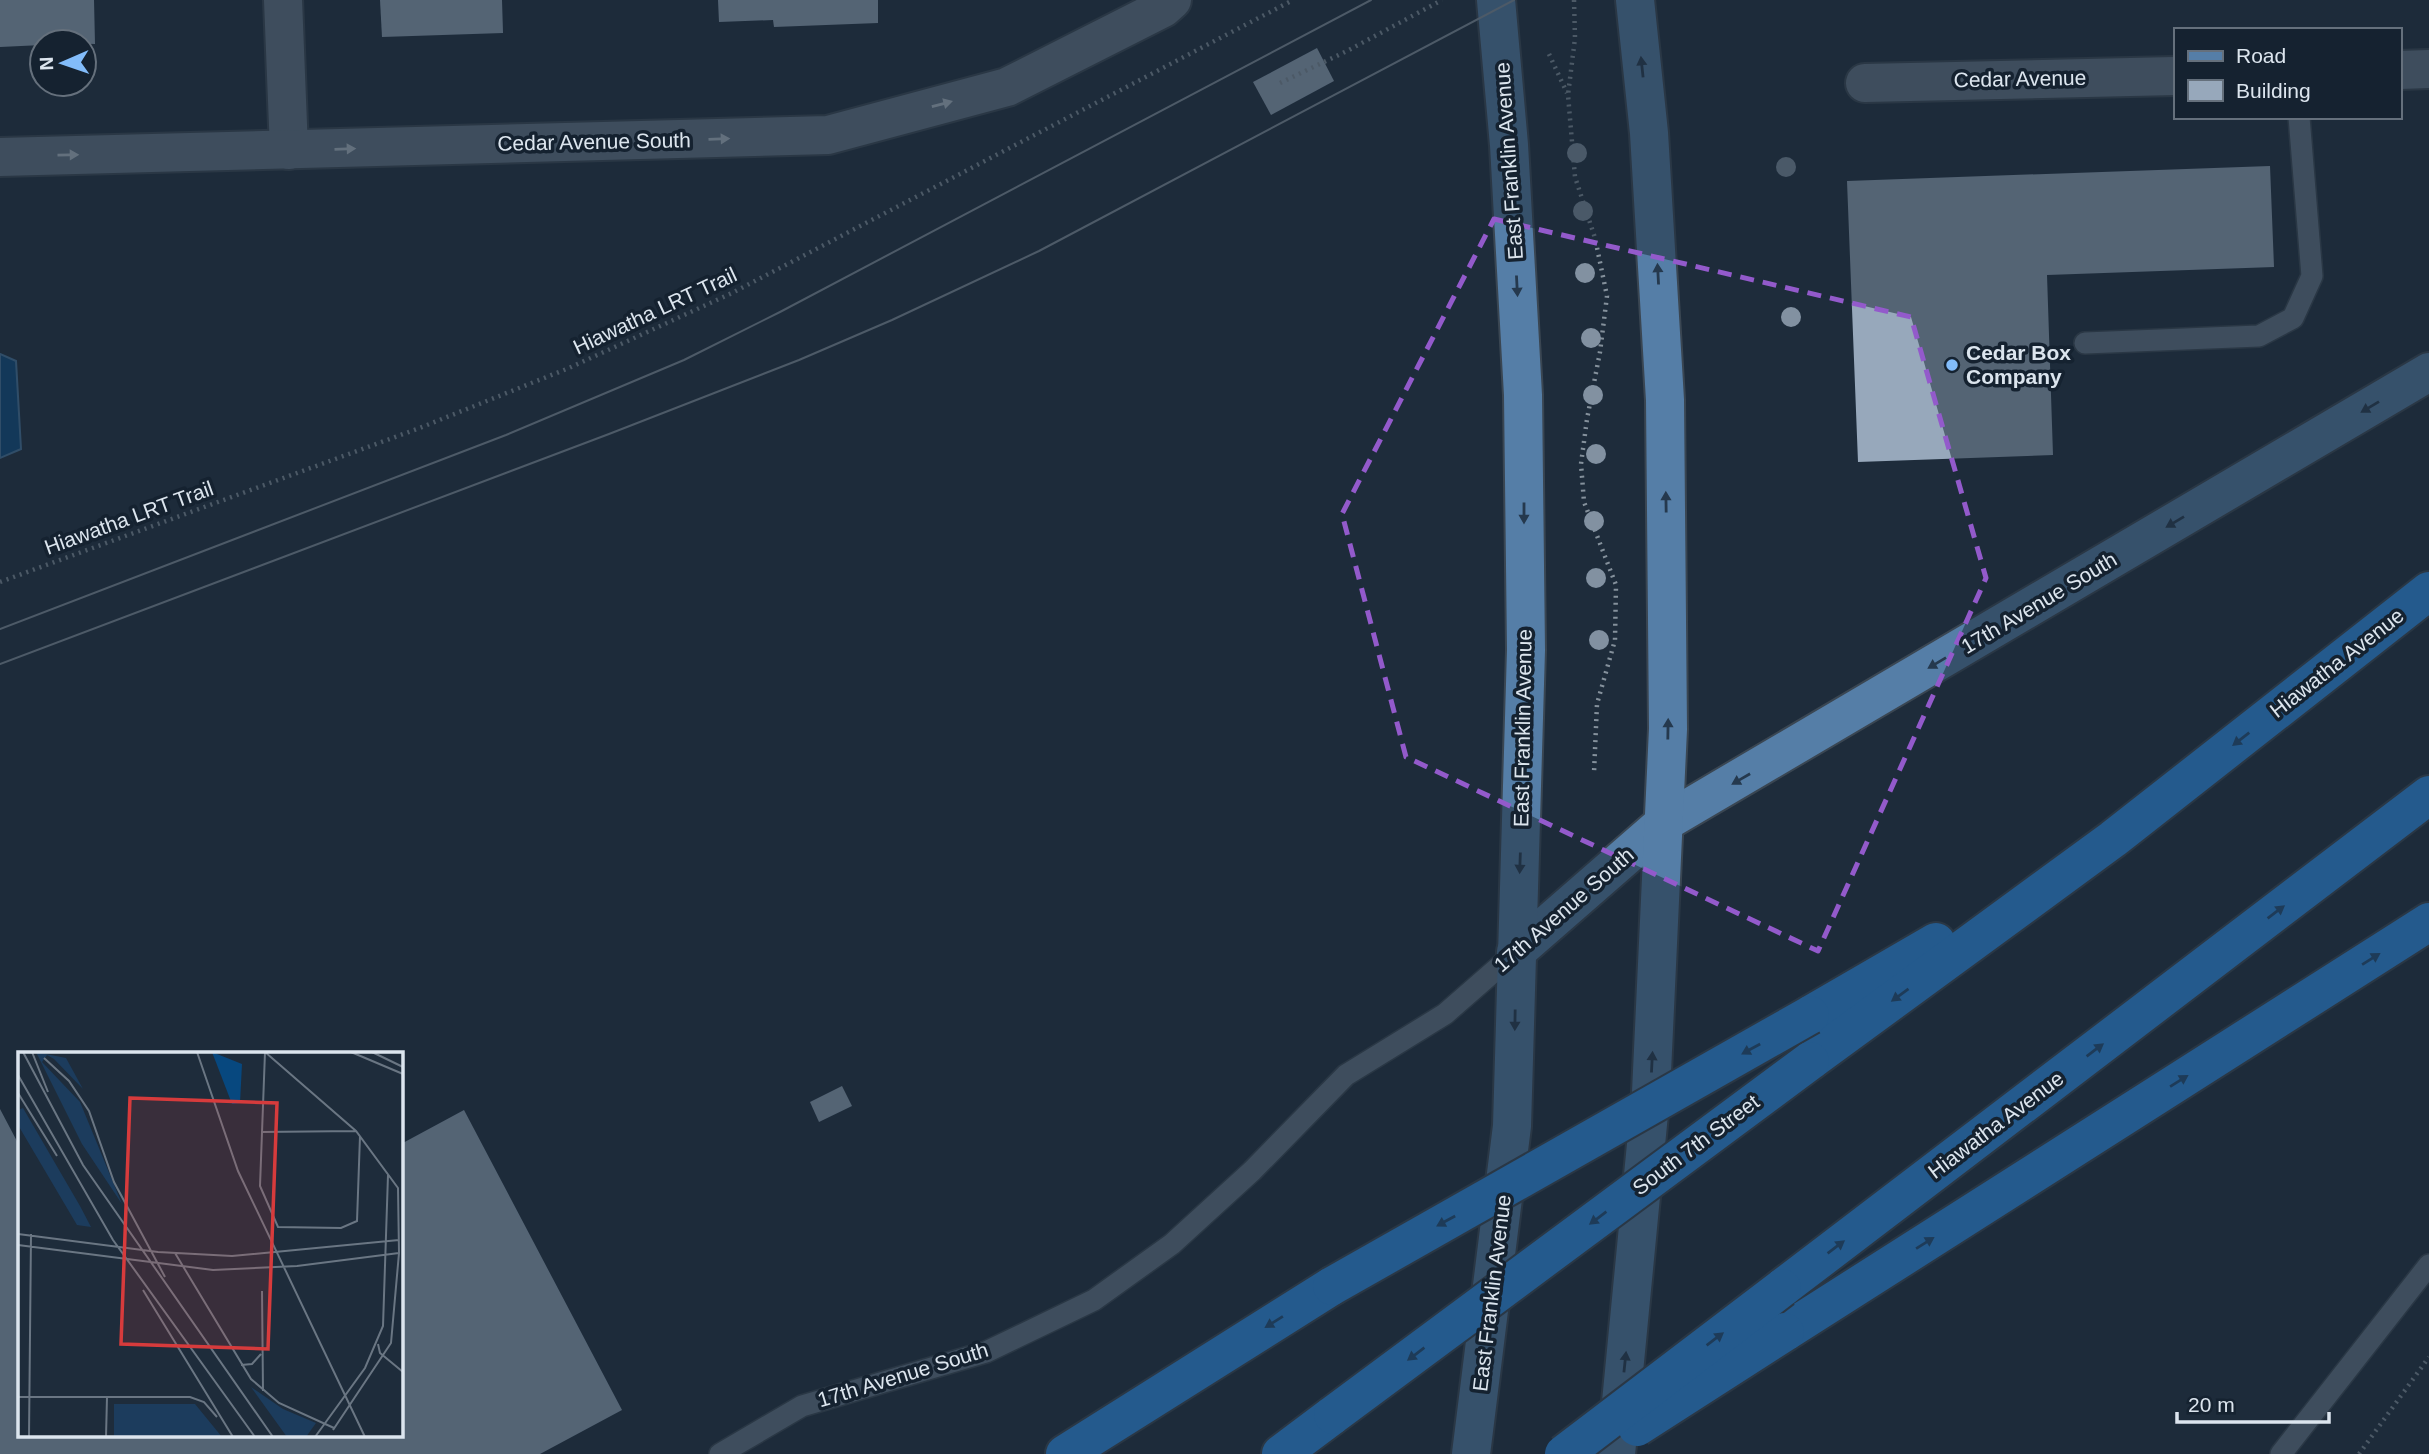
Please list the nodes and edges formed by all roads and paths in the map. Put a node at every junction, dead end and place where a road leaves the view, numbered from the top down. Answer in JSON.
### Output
{"nodes":[{"id":1,"x":283,"y":0,"type":"edge"},
{"id":2,"x":1293,"y":0,"type":"edge"},
{"id":3,"x":1442,"y":0,"type":"edge"},
{"id":4,"x":1496,"y":0,"type":"edge"},
{"id":5,"x":1574,"y":0,"type":"edge"},
{"id":6,"x":1634,"y":0,"type":"edge"},
{"id":7,"x":1167,"y":4,"type":"edge"},
{"id":8,"x":2429,"y":69,"type":"edge"},
{"id":9,"x":2401,"y":70,"type":"edge"},
{"id":10,"x":2174,"y":76,"type":"edge"},
{"id":11,"x":1280,"y":83,"type":"dead end"},
{"id":12,"x":1865,"y":83,"type":"dead end"},
{"id":13,"x":2299,"y":119,"type":"edge"},
{"id":14,"x":289,"y":150,"type":"junction"},
{"id":15,"x":0,"y":157,"type":"edge"},
{"id":16,"x":2085,"y":343,"type":"dead end"},
{"id":17,"x":2429,"y":372,"type":"edge"},
{"id":18,"x":0,"y":582,"type":"edge"},
{"id":19,"x":2429,"y":590,"type":"edge"},
{"id":20,"x":1594,"y":773,"type":"dead end"},
{"id":21,"x":2429,"y":795,"type":"edge"},
{"id":22,"x":1665,"y":822,"type":"junction"},
{"id":23,"x":2113,"y":839,"type":"junction"},
{"id":24,"x":2429,"y":922,"type":"edge"},
{"id":25,"x":1516,"y":952,"type":"junction"},
{"id":26,"x":2429,"y":1265,"type":"edge"},
{"id":27,"x":2429,"y":1357,"type":"edge"},
{"id":28,"x":720,"y":1454,"type":"edge"},
{"id":29,"x":1065,"y":1454,"type":"edge"},
{"id":30,"x":1281,"y":1454,"type":"edge"},
{"id":31,"x":1471,"y":1454,"type":"edge"},
{"id":32,"x":1563,"y":1454,"type":"edge"},
{"id":33,"x":1594,"y":1454,"type":"edge"},
{"id":34,"x":1616,"y":1454,"type":"edge"},
{"id":35,"x":2280,"y":1454,"type":"edge"},
{"id":36,"x":2359,"y":1454,"type":"edge"}],
"edges":[{"from":1,"to":14,"type":"street"},
{"from":2,"to":18,"type":"path","name":"Hiawatha LRT Trail"},
{"from":3,"to":11,"type":"path"},
{"from":4,"to":25,"type":"main road","name":"East Franklin Avenue","one_way":true},
{"from":5,"to":20,"type":"path"},
{"from":22,"to":6,"type":"main road","one_way":true},
{"from":14,"to":7,"type":"street","name":"Cedar Avenue South","one_way":true},
{"from":8,"to":9,"type":"street"},
{"from":10,"to":12,"type":"street","name":"Cedar Avenue"},
{"from":13,"to":16,"type":"lane"},
{"from":15,"to":14,"type":"street","name":"Cedar Avenue South","one_way":true},
{"from":17,"to":22,"type":"main road","name":"17th Avenue South","one_way":true},
{"from":19,"to":23,"type":"highway","name":"Hiawatha Avenue","one_way":true},
{"from":32,"to":21,"type":"highway","name":"Hiawatha Avenue","one_way":true,"bridge":true},
{"from":22,"to":25,"type":"main road","name":"17th Avenue South"},
{"from":34,"to":22,"type":"main road","one_way":true},
{"from":23,"to":29,"type":"highway","one_way":true,"bridge":true},
{"from":23,"to":30,"type":"highway","name":"South 7th Street","one_way":true,"bridge":true},
{"from":33,"to":24,"type":"highway","one_way":true,"bridge":true},
{"from":25,"to":28,"type":"lane","name":"17th Avenue South"},
{"from":25,"to":31,"type":"main road","name":"East Franklin Avenue","one_way":true},
{"from":26,"to":35,"type":"lane"},
{"from":27,"to":36,"type":"path"}]}
